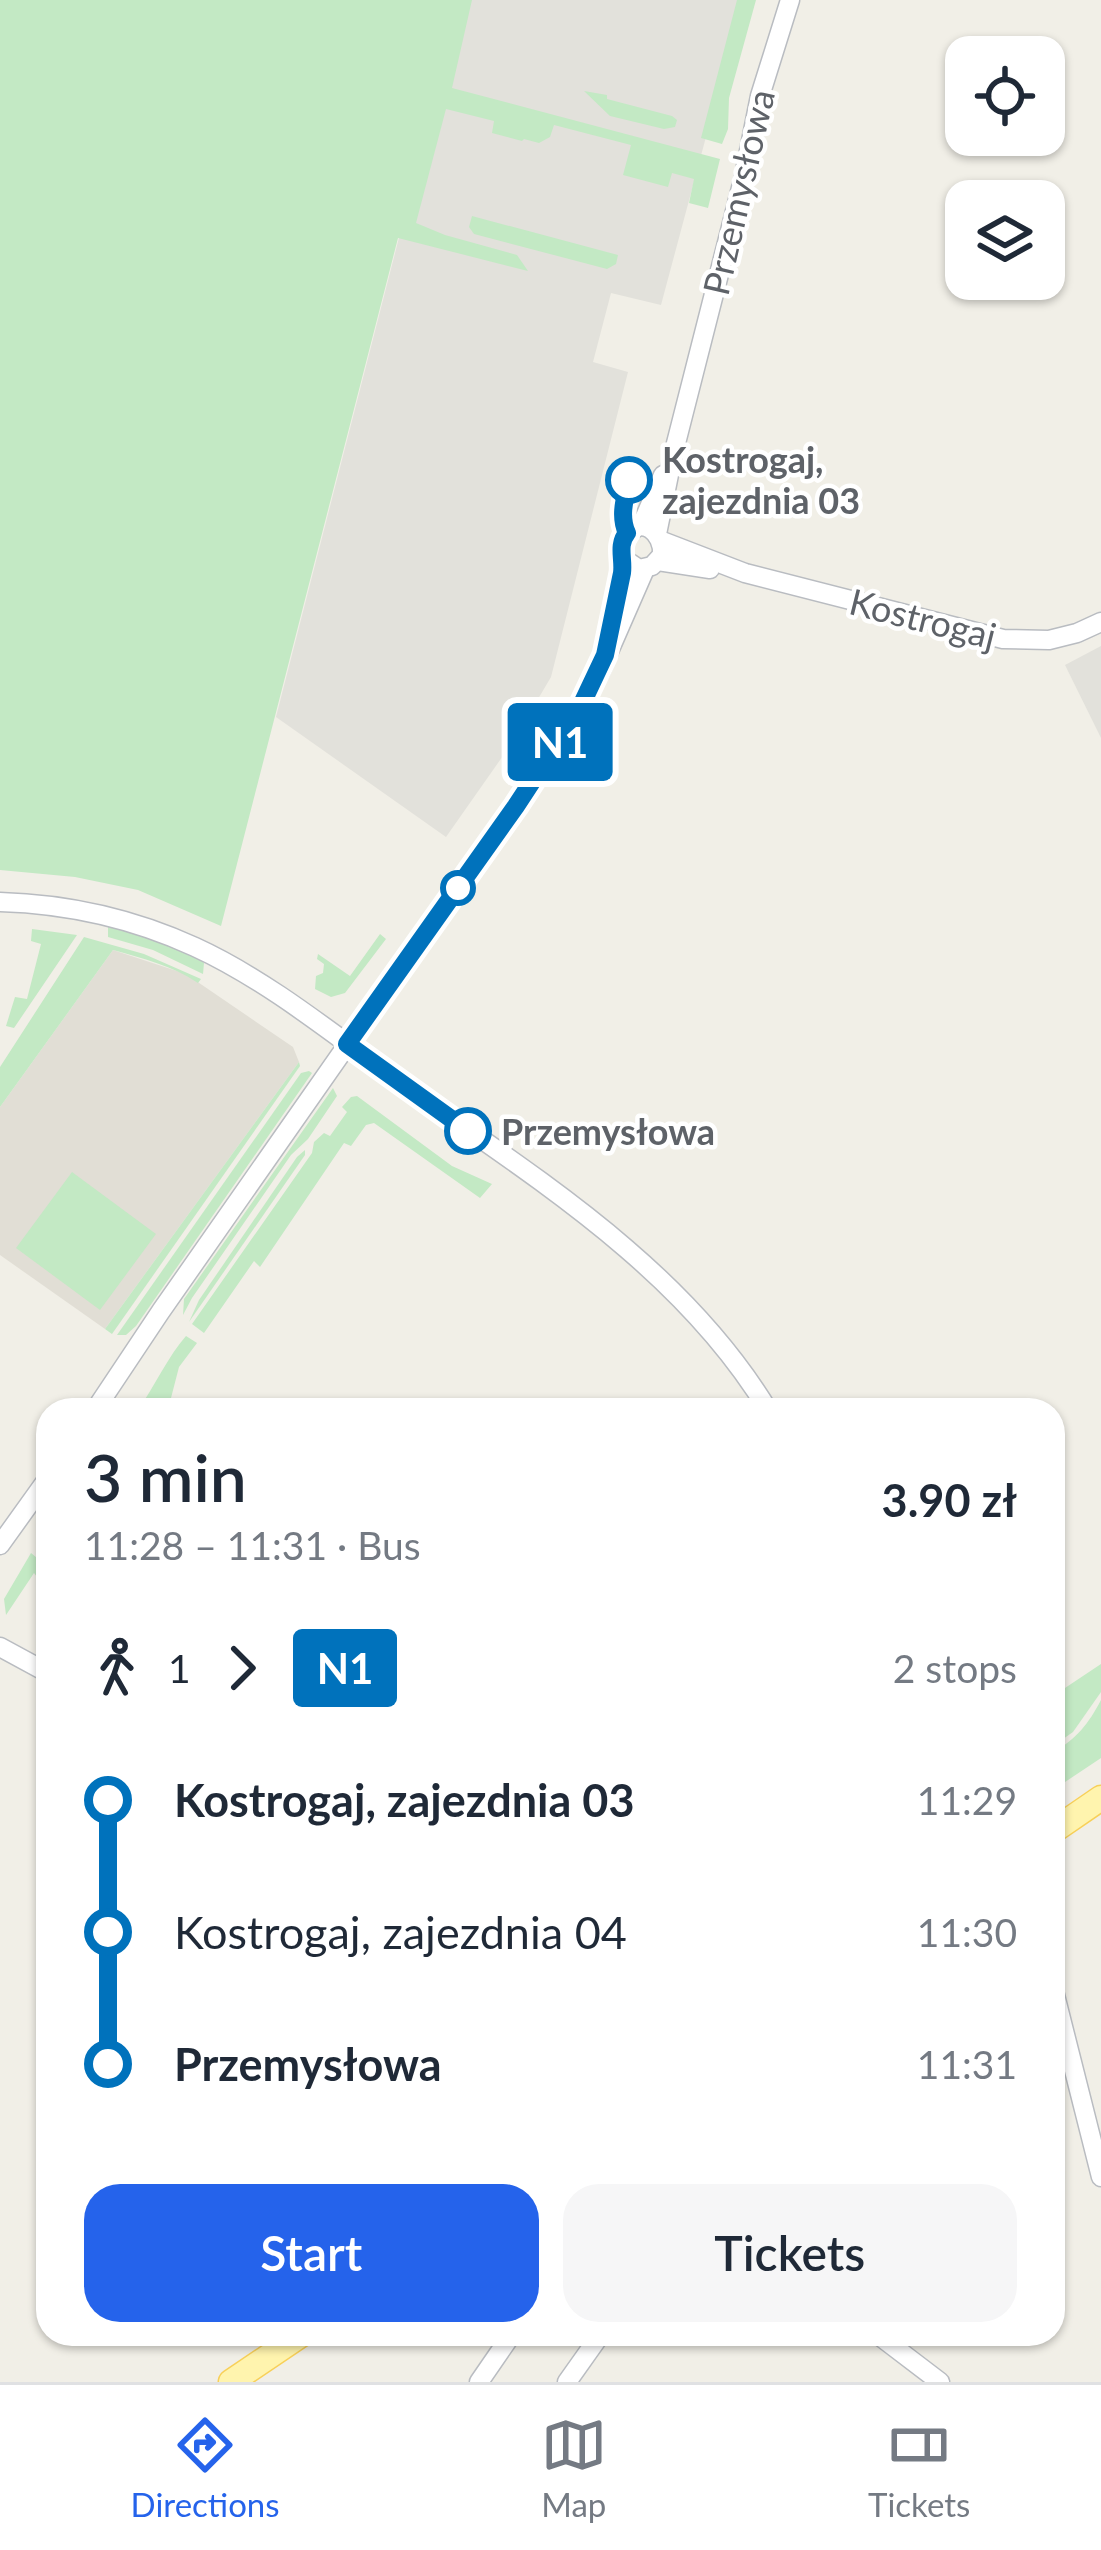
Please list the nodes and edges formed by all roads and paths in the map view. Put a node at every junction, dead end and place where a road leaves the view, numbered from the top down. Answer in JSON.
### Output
{"nodes":[{"id":1,"x":790,"y":0,"type":"edge"},
{"id":2,"x":673,"y":454,"type":"junction"},
{"id":3,"x":636,"y":528,"type":"junction"},
{"id":4,"x":656,"y":551,"type":"junction"},
{"id":5,"x":624,"y":559,"type":"junction"},
{"id":6,"x":1101,"y":622,"type":"edge"},
{"id":7,"x":605,"y":655,"type":"junction"},
{"id":8,"x":0,"y":902,"type":"edge"},
{"id":9,"x":347,"y":1044,"type":"junction"},
{"id":10,"x":103,"y":1398,"type":"edge"},
{"id":11,"x":760,"y":1398,"type":"edge"},
{"id":12,"x":36,"y":1495,"type":"edge"},
{"id":13,"x":0,"y":1546,"type":"edge"},
{"id":14,"x":0,"y":1647,"type":"edge"},
{"id":15,"x":36,"y":1666,"type":"edge"},
{"id":16,"x":1101,"y":1798,"type":"edge"},
{"id":17,"x":1065,"y":1823,"type":"edge"},
{"id":18,"x":1065,"y":2034,"type":"edge"},
{"id":19,"x":1101,"y":2177,"type":"edge"},
{"id":20,"x":284,"y":2346,"type":"edge"},
{"id":21,"x":504,"y":2346,"type":"edge"},
{"id":22,"x":593,"y":2346,"type":"edge"},
{"id":23,"x":894,"y":2346,"type":"edge"},
{"id":24,"x":571,"y":2381,"type":"edge"},
{"id":25,"x":231,"y":2382,"type":"edge"},
{"id":26,"x":478,"y":2382,"type":"edge"},
{"id":27,"x":940,"y":2382,"type":"edge"}],
"edges":[{"from":1,"to":2,"type":"street","name":"Przemysłowa"},
{"from":2,"to":3,"type":"street","name":"Przemysłowa"},
{"from":2,"to":4,"type":"street","name":"Przemysłowa"},
{"from":3,"to":4,"type":"street"},
{"from":3,"to":5,"type":"street"},
{"from":4,"to":5,"type":"street"},
{"from":4,"to":6,"type":"street","name":"Kostrogaj"},
{"from":4,"to":7,"type":"street","name":"Przemysłowa"},
{"from":5,"to":7,"type":"street","name":"Przemysłowa"},
{"from":7,"to":9,"type":"street","name":"Przemysłowa"},
{"from":8,"to":9,"type":"street"},
{"from":9,"to":10,"type":"street","name":"Przemysłowa"},
{"from":9,"to":11,"type":"street"},
{"from":12,"to":13,"type":"street"},
{"from":14,"to":15,"type":"street"},
{"from":16,"to":17,"type":"main road"},
{"from":18,"to":19,"type":"street"},
{"from":20,"to":25,"type":"main road"},
{"from":21,"to":26,"type":"street"},
{"from":22,"to":24,"type":"street"},
{"from":23,"to":27,"type":"street"}]}
